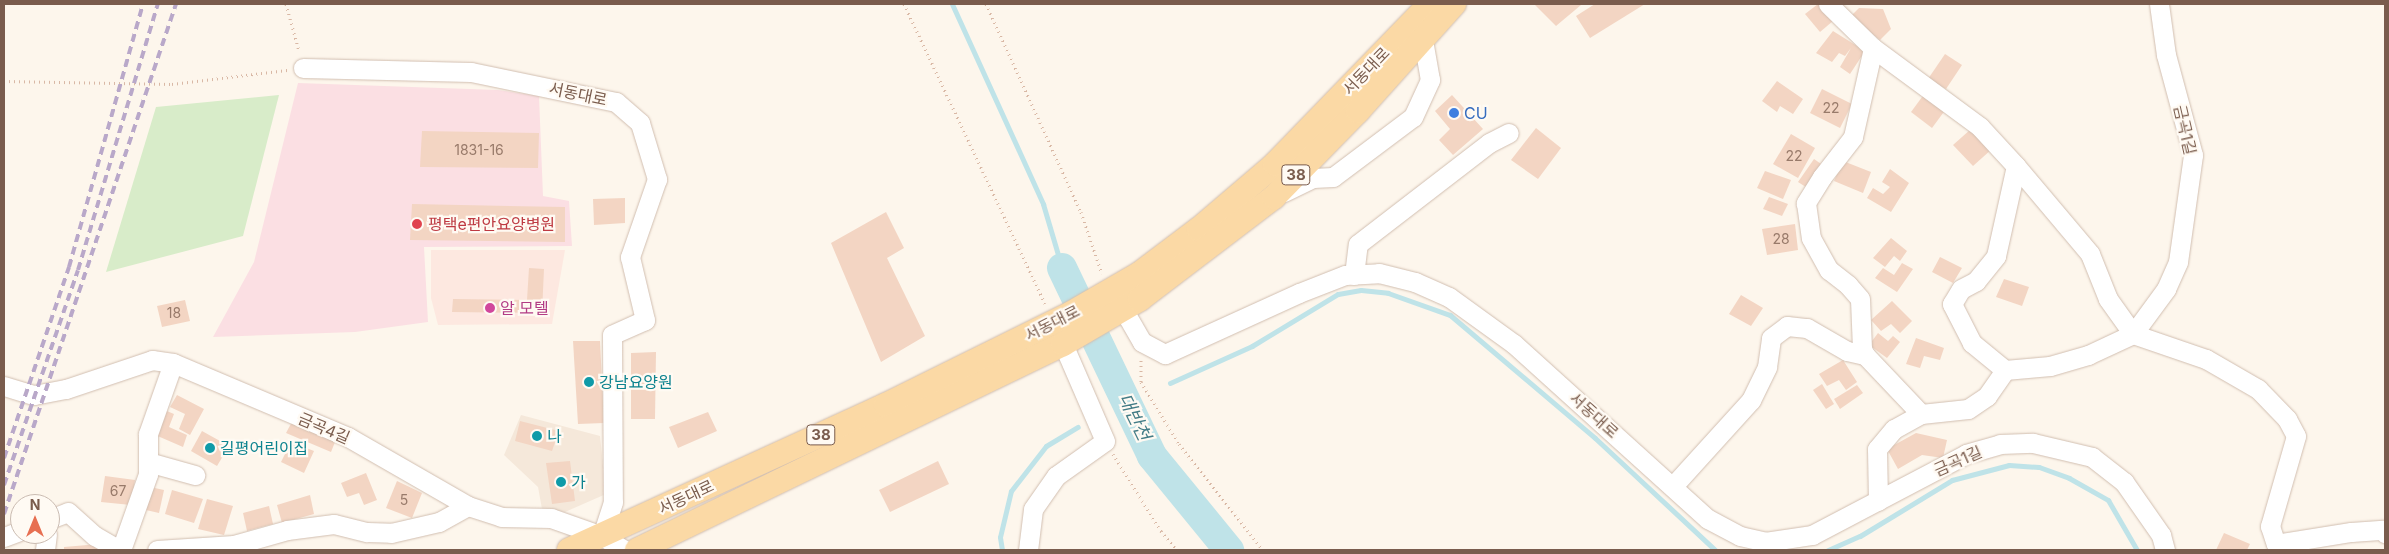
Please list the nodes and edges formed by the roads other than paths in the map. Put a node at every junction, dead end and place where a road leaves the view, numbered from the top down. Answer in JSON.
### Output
{"nodes":[{"id":1,"x":1430,"y":4,"type":"edge"},
{"id":2,"x":1454,"y":4,"type":"edge"},
{"id":3,"x":2164,"y":5,"type":"edge"},
{"id":4,"x":1837,"y":7,"type":"edge"},
{"id":5,"x":1423,"y":40,"type":"junction"},
{"id":6,"x":1874,"y":48,"type":"junction"},
{"id":7,"x":303,"y":68,"type":"road end"},
{"id":8,"x":1509,"y":133,"type":"dead end"},
{"id":9,"x":2016,"y":166,"type":"junction"},
{"id":10,"x":1274,"y":197,"type":"junction"},
{"id":11,"x":1354,"y":275,"type":"junction"},
{"id":12,"x":1111,"y":304,"type":"junction"},
{"id":13,"x":2132,"y":334,"type":"junction"},
{"id":14,"x":1069,"y":341,"type":"junction"},
{"id":15,"x":1865,"y":355,"type":"junction"},
{"id":16,"x":173,"y":363,"type":"junction"},
{"id":17,"x":2005,"y":370,"type":"junction"},
{"id":18,"x":4,"y":386,"type":"edge"},
{"id":19,"x":1921,"y":414,"type":"junction"},
{"id":20,"x":148,"y":462,"type":"junction"},
{"id":21,"x":195,"y":475,"type":"dead end"},
{"id":22,"x":1673,"y":486,"type":"junction"},
{"id":23,"x":1878,"y":501,"type":"junction"},
{"id":24,"x":468,"y":506,"type":"junction"},
{"id":25,"x":60,"y":515,"type":"edge"},
{"id":26,"x":2384,"y":531,"type":"edge"},
{"id":27,"x":602,"y":536,"type":"junction"},
{"id":28,"x":120,"y":550,"type":"edge"},
{"id":29,"x":157,"y":550,"type":"edge"},
{"id":30,"x":570,"y":550,"type":"edge"},
{"id":31,"x":624,"y":550,"type":"edge"},
{"id":32,"x":637,"y":550,"type":"edge"},
{"id":33,"x":1028,"y":550,"type":"edge"},
{"id":34,"x":2165,"y":550,"type":"edge"}],
"edges":[{"from":1,"to":12,"type":"main road","name":"서동대로","number":"38"},
{"from":2,"to":5,"type":"main road","name":"서동대로","number":"38"},
{"from":3,"to":13,"type":"street","name":"금곡1길"},
{"from":4,"to":6,"type":"street"},
{"from":5,"to":10,"type":"main road","name":"서동대로","number":"38"},
{"from":5,"to":10,"type":"street"},
{"from":6,"to":9,"type":"street"},
{"from":6,"to":15,"type":"street"},
{"from":7,"to":27,"type":"street","name":"서동대로"},
{"from":8,"to":11,"type":"street"},
{"from":9,"to":13,"type":"street"},
{"from":9,"to":17,"type":"street"},
{"from":10,"to":12,"type":"main road","name":"서동대로","number":"38"},
{"from":11,"to":12,"type":"street","name":"서동대로"},
{"from":11,"to":22,"type":"street","name":"서동대로"},
{"from":12,"to":14,"type":"main road","name":"서동대로","number":"38"},
{"from":12,"to":27,"type":"main road","name":"서동대로","number":"38"},
{"from":13,"to":17,"type":"street","name":"금곡1길"},
{"from":13,"to":26,"type":"street"},
{"from":14,"to":32,"type":"main road","name":"서동대로","number":"38"},
{"from":14,"to":33,"type":"street"},
{"from":15,"to":19,"type":"street"},
{"from":15,"to":22,"type":"street"},
{"from":16,"to":18,"type":"street","name":"금곡4길"},
{"from":16,"to":20,"type":"street"},
{"from":16,"to":24,"type":"street","name":"금곡4길"},
{"from":17,"to":19,"type":"street"},
{"from":19,"to":23,"type":"street"},
{"from":20,"to":21,"type":"street"},
{"from":20,"to":28,"type":"street"},
{"from":22,"to":23,"type":"street","name":"서동대로"},
{"from":23,"to":34,"type":"street","name":"금곡1길"},
{"from":24,"to":27,"type":"street","name":"금곡4길"},
{"from":24,"to":29,"type":"street"},
{"from":25,"to":28,"type":"street"},
{"from":27,"to":30,"type":"main road","name":"서동대로","number":"38"},
{"from":27,"to":31,"type":"street","name":"금곡4길"}]}
